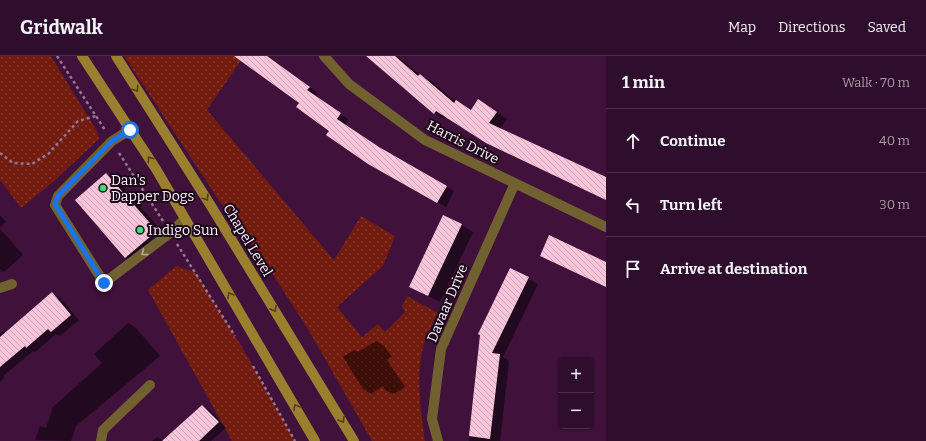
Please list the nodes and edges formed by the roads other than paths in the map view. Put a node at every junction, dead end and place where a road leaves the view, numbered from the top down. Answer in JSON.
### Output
{"nodes":[{"id":1,"x":82,"y":56,"type":"edge"},
{"id":2,"x":116,"y":56,"type":"edge"},
{"id":3,"x":324,"y":56,"type":"edge"},
{"id":4,"x":130,"y":130,"type":"junction"},
{"id":5,"x":515,"y":183,"type":"junction"},
{"id":6,"x":185,"y":219,"type":"junction"},
{"id":7,"x":606,"y":227,"type":"edge"},
{"id":8,"x":12,"y":284,"type":"dead end"},
{"id":9,"x":0,"y":288,"type":"edge"},
{"id":10,"x":150,"y":385,"type":"dead end"},
{"id":11,"x":101,"y":441,"type":"edge"},
{"id":12,"x":315,"y":441,"type":"edge"},
{"id":13,"x":354,"y":441,"type":"edge"},
{"id":14,"x":438,"y":441,"type":"edge"}],
"edges":[{"from":1,"to":4,"type":"main road"},
{"from":2,"to":13,"type":"main road","name":"Chapel Level","one_way":true},
{"from":3,"to":5,"type":"street","name":"Harris Drive"},
{"from":6,"to":4,"type":"main road","one_way":true},
{"from":6,"to":4,"type":"street","one_way":true},
{"from":5,"to":7,"type":"street","name":"Harris Drive"},
{"from":5,"to":14,"type":"street","name":"Davaar Drive"},
{"from":12,"to":6,"type":"main road","one_way":true},
{"from":8,"to":9,"type":"street"},
{"from":10,"to":11,"type":"street"}]}
